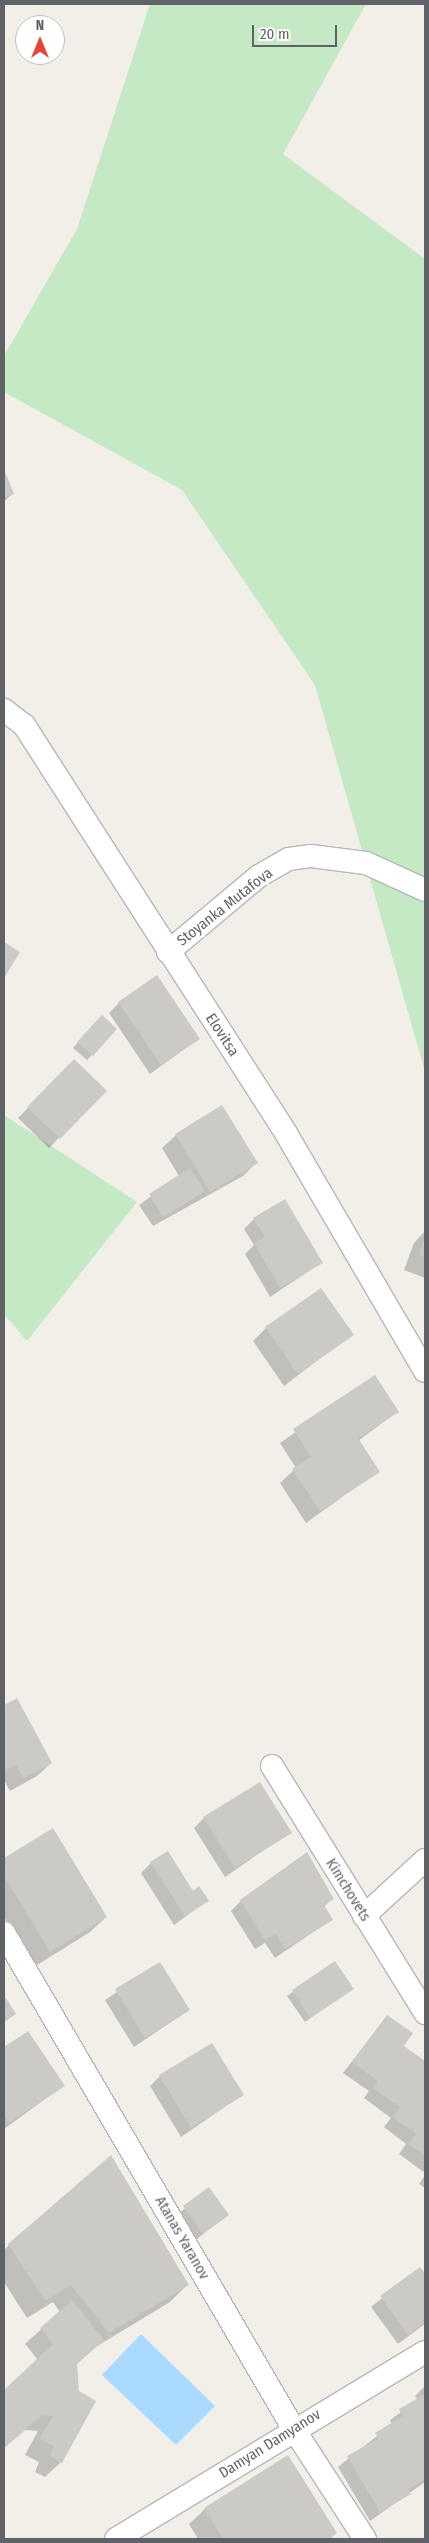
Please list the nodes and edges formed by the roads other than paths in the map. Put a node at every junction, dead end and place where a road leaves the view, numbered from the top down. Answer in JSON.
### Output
{"nodes":[{"id":1,"x":4,"y":710,"type":"edge"},
{"id":2,"x":425,"y":890,"type":"edge"},
{"id":3,"x":168,"y":952,"type":"junction"},
{"id":4,"x":425,"y":1371,"type":"edge"},
{"id":5,"x":272,"y":1766,"type":"dead end"},
{"id":6,"x":425,"y":1860,"type":"edge"},
{"id":7,"x":364,"y":1916,"type":"junction"},
{"id":8,"x":4,"y":1933,"type":"edge"},
{"id":9,"x":425,"y":2013,"type":"edge"},
{"id":10,"x":425,"y":2352,"type":"edge"},
{"id":11,"x":293,"y":2428,"type":"junction"},
{"id":12,"x":116,"y":2539,"type":"edge"},
{"id":13,"x":364,"y":2539,"type":"edge"}],
"edges":[{"from":1,"to":3,"type":"street","name":"Elovitsa"},
{"from":2,"to":3,"type":"street","name":"Stoyanka Mutafova"},
{"from":3,"to":4,"type":"street","name":"Elovitsa"},
{"from":5,"to":7,"type":"street","name":"Kimchovets"},
{"from":6,"to":7,"type":"street"},
{"from":7,"to":9,"type":"street","name":"Kimchovets"},
{"from":8,"to":11,"type":"street","name":"Atanas Yaranov"},
{"from":10,"to":11,"type":"street","name":"Damyan Damyanov"},
{"from":11,"to":12,"type":"street","name":"Damyan Damyanov"},
{"from":11,"to":13,"type":"street","name":"Atanas Yaranov"}]}
